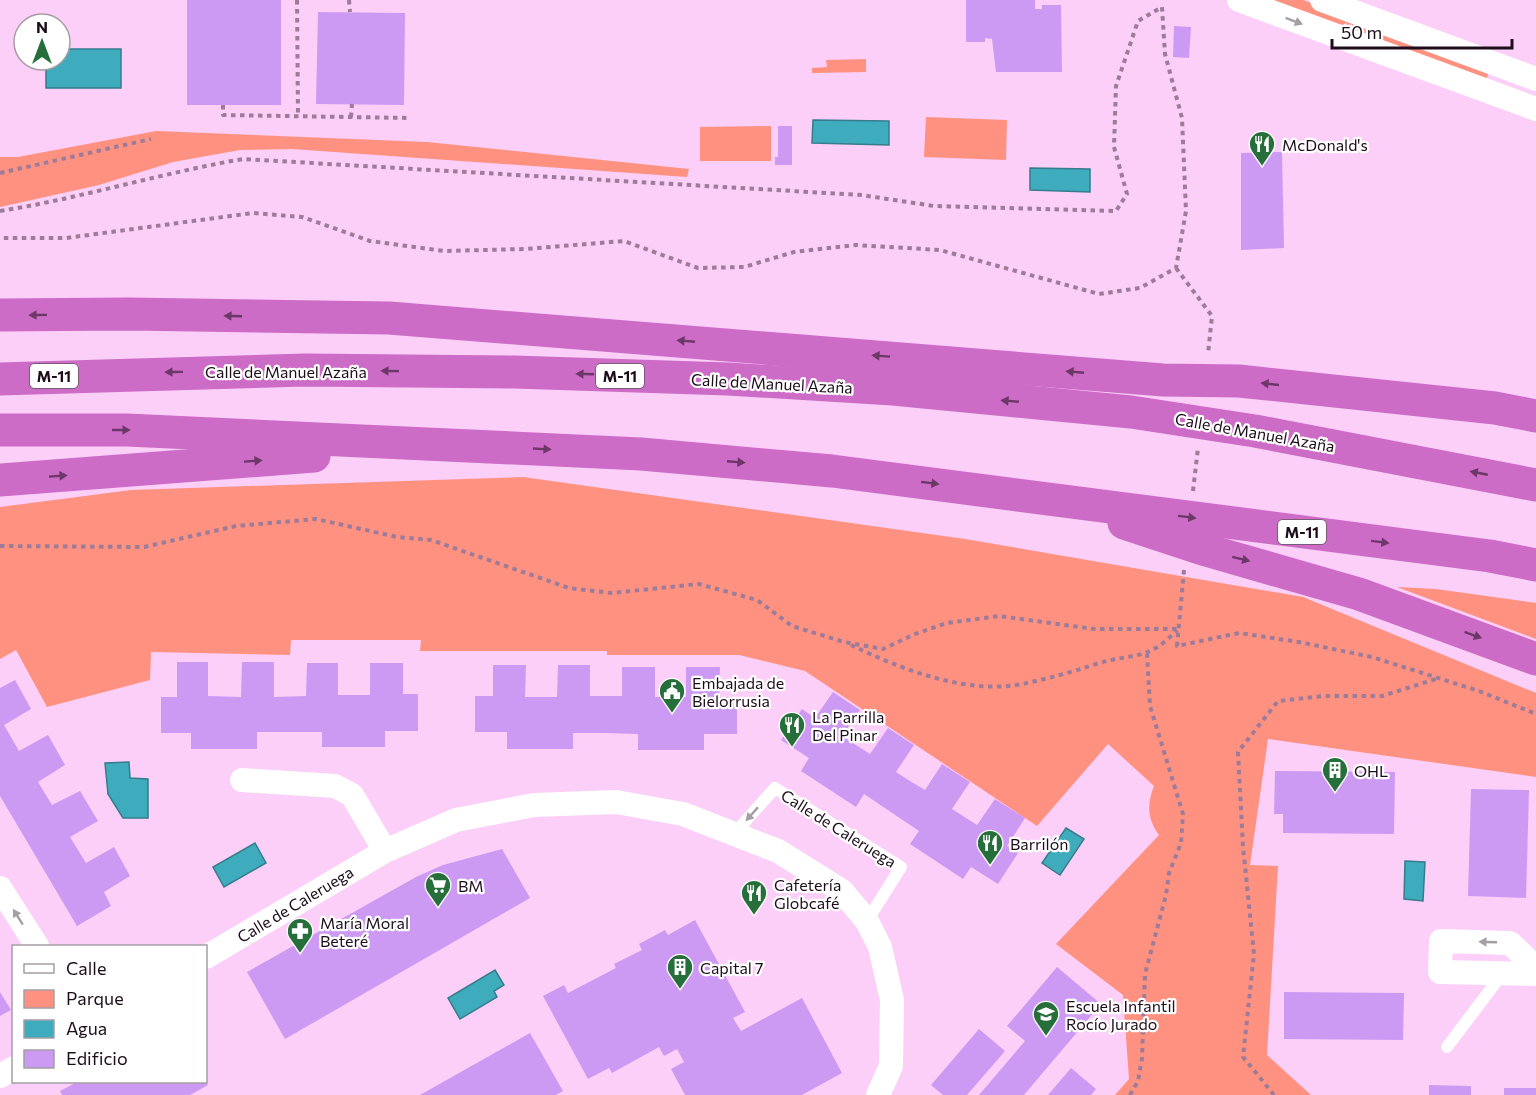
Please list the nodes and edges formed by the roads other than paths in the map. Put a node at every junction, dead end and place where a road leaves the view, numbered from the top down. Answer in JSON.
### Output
{"nodes":[{"id":1,"x":1239,"y":0,"type":"edge"},
{"id":2,"x":1322,"y":0,"type":"edge"},
{"id":3,"x":1536,"y":79,"type":"edge"},
{"id":4,"x":1536,"y":109,"type":"edge"},
{"id":5,"x":0,"y":315,"type":"edge"},
{"id":6,"x":291,"y":318,"type":"junction"},
{"id":7,"x":0,"y":378,"type":"edge"},
{"id":8,"x":729,"y":379,"type":"junction"},
{"id":9,"x":1131,"y":412,"type":"junction"},
{"id":10,"x":1536,"y":416,"type":"edge"},
{"id":11,"x":1536,"y":423,"type":"edge"},
{"id":12,"x":0,"y":430,"type":"edge"},
{"id":13,"x":483,"y":446,"type":"junction"},
{"id":14,"x":0,"y":480,"type":"edge"},
{"id":15,"x":1536,"y":485,"type":"edge"},
{"id":16,"x":1067,"y":501,"type":"junction"},
{"id":17,"x":1536,"y":565,"type":"edge"},
{"id":18,"x":1536,"y":659,"type":"edge"},
{"id":19,"x":242,"y":780,"type":"dead end"},
{"id":20,"x":734,"y":834,"type":"junction"},
{"id":21,"x":385,"y":851,"type":"junction"},
{"id":22,"x":0,"y":888,"type":"edge"},
{"id":23,"x":867,"y":921,"type":"junction"},
{"id":24,"x":36,"y":945,"type":"edge"},
{"id":25,"x":207,"y":956,"type":"edge"},
{"id":26,"x":1536,"y":968,"type":"edge"},
{"id":27,"x":1503,"y":973,"type":"junction"},
{"id":28,"x":1536,"y":974,"type":"edge"},
{"id":29,"x":1447,"y":1047,"type":"dead end"},
{"id":30,"x":878,"y":1095,"type":"edge"}],
"edges":[{"from":1,"to":4,"type":"street","one_way":true},
{"from":2,"to":3,"type":"street"},
{"from":6,"to":5,"type":"highway","one_way":true},
{"from":6,"to":8,"type":"highway"},
{"from":10,"to":6,"type":"highway","one_way":true},
{"from":8,"to":7,"type":"highway","name":"Calle de Manuel Azaña","number":"M-11","one_way":true},
{"from":9,"to":8,"type":"highway","name":"Calle de Manuel Azaña","number":"M-11","one_way":true},
{"from":9,"to":11,"type":"highway"},
{"from":15,"to":9,"type":"highway","name":"Calle de Manuel Azaña","number":"M-11","one_way":true},
{"from":12,"to":13,"type":"highway","number":"M-11","one_way":true},
{"from":14,"to":13,"type":"highway","one_way":true},
{"from":13,"to":16,"type":"highway","number":"M-11","one_way":true},
{"from":16,"to":17,"type":"highway","number":"M-11","one_way":true},
{"from":16,"to":18,"type":"highway","one_way":true},
{"from":19,"to":21,"type":"street"},
{"from":20,"to":21,"type":"street","name":"Calle de Caleruega"},
{"from":20,"to":23,"type":"street","name":"Calle de Caleruega"},
{"from":23,"to":20,"type":"lane","name":"Calle de Caleruega","one_way":true},
{"from":21,"to":25,"type":"street","name":"Calle de Caleruega"},
{"from":24,"to":22,"type":"street","one_way":true},
{"from":23,"to":30,"type":"street","name":"Calle de Caleruega"},
{"from":26,"to":27,"type":"street","one_way":true},
{"from":27,"to":28,"type":"street"},
{"from":27,"to":29,"type":"lane"}]}
